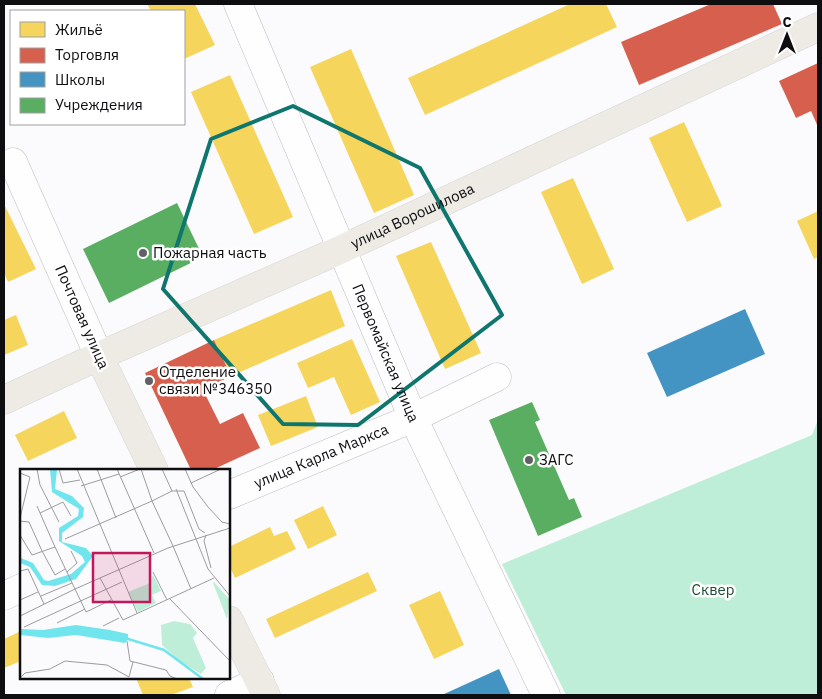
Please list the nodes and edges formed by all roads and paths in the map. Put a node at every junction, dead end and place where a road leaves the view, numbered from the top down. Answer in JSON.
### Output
{"nodes":[{"id":1,"x":238,"y":4,"type":"edge"},
{"id":2,"x":818,"y":27,"type":"edge"},
{"id":3,"x":13,"y":162,"type":"dead end"},
{"id":4,"x":342,"y":249,"type":"junction"},
{"id":5,"x":99,"y":356,"type":"junction"},
{"id":6,"x":497,"y":377,"type":"dead end"},
{"id":7,"x":4,"y":400,"type":"edge"},
{"id":8,"x":413,"y":418,"type":"junction"},
{"id":9,"x":154,"y":469,"type":"edge"},
{"id":10,"x":230,"y":495,"type":"edge"},
{"id":11,"x":20,"y":588,"type":"edge"},
{"id":12,"x":4,"y":596,"type":"edge"},
{"id":13,"x":230,"y":622,"type":"edge"},
{"id":14,"x":263,"y":688,"type":"edge"},
{"id":15,"x":229,"y":695,"type":"edge"},
{"id":16,"x":546,"y":695,"type":"edge"}],
"edges":[{"from":1,"to":4,"type":"street","name":"Первомайская улица"},
{"from":2,"to":4,"type":"main road","name":"улица Ворошилова"},
{"from":3,"to":5,"type":"street","name":"Почтовая улица"},
{"from":4,"to":5,"type":"main road","name":"улица Ворошилова"},
{"from":4,"to":8,"type":"street","name":"Первомайская улица"},
{"from":5,"to":7,"type":"main road","name":"улица Ворошилова"},
{"from":5,"to":9,"type":"main road","name":"Почтовая улица"},
{"from":6,"to":8,"type":"street","name":"улица Карла Маркса"},
{"from":8,"to":10,"type":"street","name":"улица Карла Маркса"},
{"from":8,"to":16,"type":"street","name":"Первомайская улица"},
{"from":11,"to":12,"type":"street"},
{"from":13,"to":14,"type":"main road"},
{"from":14,"to":15,"type":"street"}]}
